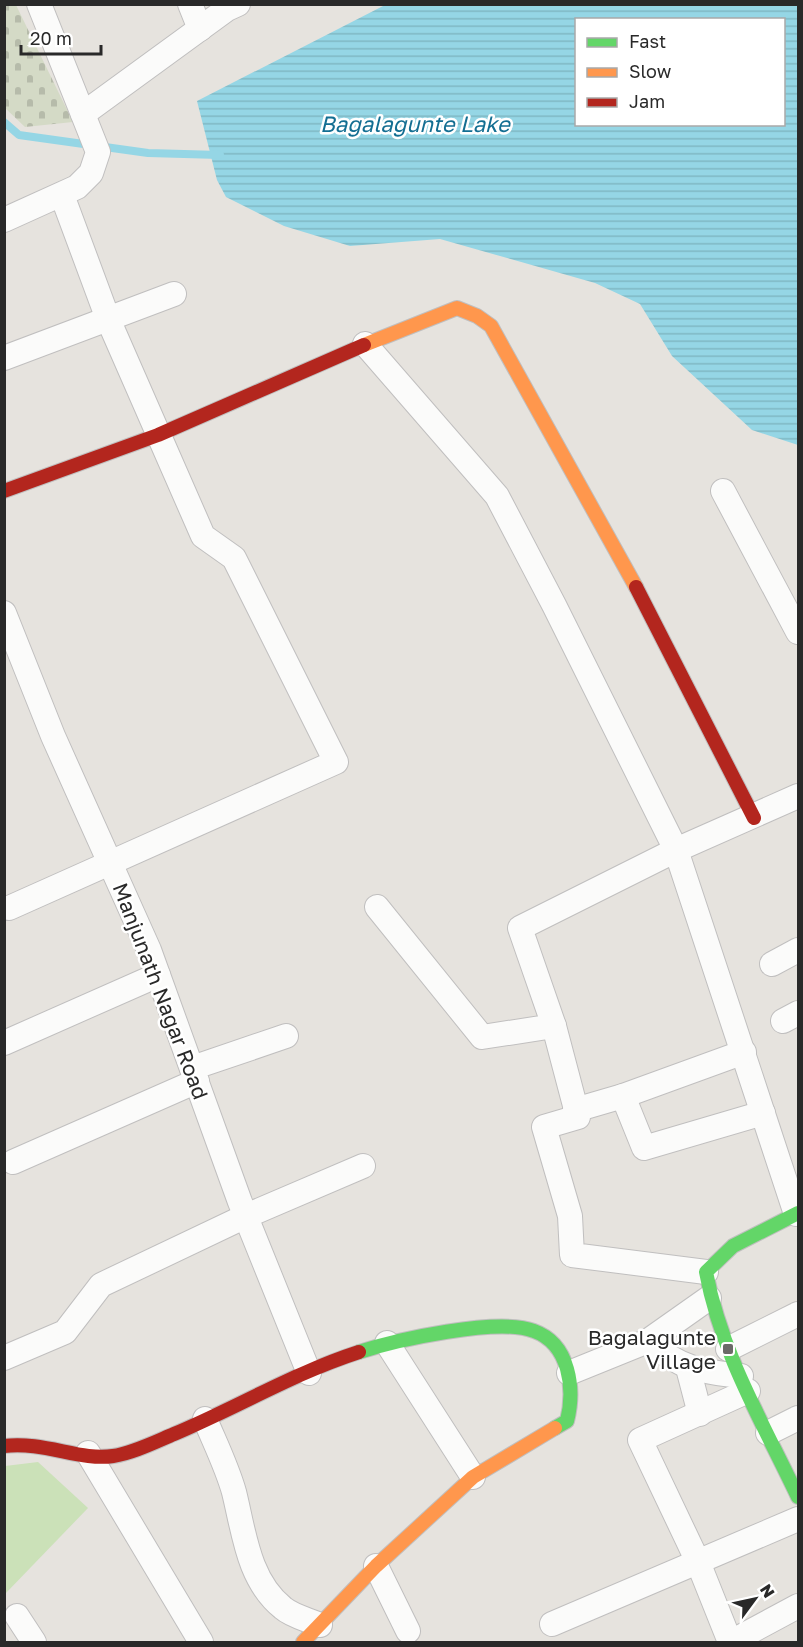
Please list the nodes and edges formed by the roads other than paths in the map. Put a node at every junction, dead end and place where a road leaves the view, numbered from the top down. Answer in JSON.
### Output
{"nodes":[{"id":1,"x":39,"y":4,"type":"edge"},
{"id":2,"x":190,"y":4,"type":"edge"},
{"id":3,"x":238,"y":4,"type":"edge"},
{"id":4,"x":200,"y":28,"type":"junction"},
{"id":5,"x":83,"y":114,"type":"junction"},
{"id":6,"x":62,"y":195,"type":"junction"},
{"id":7,"x":4,"y":220,"type":"edge"},
{"id":8,"x":174,"y":294,"type":"dead end"},
{"id":9,"x":108,"y":319,"type":"junction"},
{"id":10,"x":365,"y":344,"type":"junction"},
{"id":11,"x":4,"y":358,"type":"edge"},
{"id":12,"x":158,"y":435,"type":"junction"},
{"id":13,"x":4,"y":491,"type":"edge"},
{"id":14,"x":723,"y":491,"type":"dead end"},
{"id":15,"x":4,"y":613,"type":"edge"},
{"id":16,"x":798,"y":632,"type":"edge"},
{"id":17,"x":798,"y":796,"type":"edge"},
{"id":18,"x":753,"y":818,"type":"junction"},
{"id":19,"x":676,"y":850,"type":"junction"},
{"id":20,"x":110,"y":862,"type":"junction"},
{"id":21,"x":377,"y":907,"type":"dead end"},
{"id":22,"x":9,"y":908,"type":"dead end"},
{"id":23,"x":798,"y":951,"type":"edge"},
{"id":24,"x":772,"y":964,"type":"dead end"},
{"id":25,"x":158,"y":975,"type":"junction"},
{"id":26,"x":554,"y":1026,"type":"junction"},
{"id":27,"x":286,"y":1036,"type":"dead end"},
{"id":28,"x":4,"y":1043,"type":"edge"},
{"id":29,"x":744,"y":1052,"type":"junction"},
{"id":30,"x":194,"y":1074,"type":"junction"},
{"id":31,"x":623,"y":1096,"type":"junction"},
{"id":32,"x":575,"y":1110,"type":"junction"},
{"id":33,"x":763,"y":1113,"type":"junction"},
{"id":34,"x":14,"y":1162,"type":"dead end"},
{"id":35,"x":363,"y":1166,"type":"dead end"},
{"id":36,"x":797,"y":1214,"type":"edge"},
{"id":37,"x":246,"y":1216,"type":"junction"},
{"id":38,"x":706,"y":1272,"type":"junction"},
{"id":39,"x":709,"y":1298,"type":"junction"},
{"id":40,"x":798,"y":1314,"type":"edge"},
{"id":41,"x":648,"y":1341,"type":"junction"},
{"id":42,"x":387,"y":1343,"type":"junction"},
{"id":43,"x":728,"y":1349,"type":"junction"},
{"id":44,"x":4,"y":1358,"type":"edge"},
{"id":45,"x":688,"y":1368,"type":"junction"},
{"id":46,"x":309,"y":1372,"type":"junction"},
{"id":47,"x":570,"y":1373,"type":"junction"},
{"id":48,"x":745,"y":1384,"type":"junction"},
{"id":49,"x":699,"y":1414,"type":"junction"},
{"id":50,"x":798,"y":1418,"type":"edge"},
{"id":51,"x":205,"y":1419,"type":"junction"},
{"id":52,"x":768,"y":1433,"type":"junction"},
{"id":53,"x":4,"y":1446,"type":"edge"},
{"id":54,"x":88,"y":1453,"type":"junction"},
{"id":55,"x":473,"y":1477,"type":"junction"},
{"id":56,"x":798,"y":1495,"type":"edge"},
{"id":57,"x":798,"y":1519,"type":"edge"},
{"id":58,"x":698,"y":1562,"type":"junction"},
{"id":59,"x":376,"y":1566,"type":"junction"},
{"id":60,"x":798,"y":1606,"type":"edge"},
{"id":61,"x":17,"y":1616,"type":"dead end"},
{"id":62,"x":552,"y":1624,"type":"dead end"},
{"id":63,"x":320,"y":1625,"type":"junction"},
{"id":64,"x":408,"y":1631,"type":"dead end"},
{"id":65,"x":34,"y":1642,"type":"edge"},
{"id":66,"x":201,"y":1642,"type":"edge"},
{"id":67,"x":303,"y":1642,"type":"edge"},
{"id":68,"x":730,"y":1642,"type":"edge"}],
"edges":[{"from":1,"to":5,"type":"street"},
{"from":2,"to":4,"type":"street"},
{"from":3,"to":4,"type":"street"},
{"from":4,"to":5,"type":"street"},
{"from":5,"to":6,"type":"street"},
{"from":6,"to":7,"type":"street"},
{"from":6,"to":9,"type":"street"},
{"from":8,"to":9,"type":"street"},
{"from":9,"to":11,"type":"street"},
{"from":9,"to":12,"type":"street"},
{"from":10,"to":12,"type":"street"},
{"from":10,"to":18,"type":"street"},
{"from":10,"to":19,"type":"street"},
{"from":12,"to":13,"type":"street"},
{"from":12,"to":20,"type":"street"},
{"from":14,"to":16,"type":"street"},
{"from":15,"to":20,"type":"street","name":"Manjunath Nagar Road"},
{"from":17,"to":18,"type":"street"},
{"from":18,"to":19,"type":"street"},
{"from":19,"to":26,"type":"street"},
{"from":19,"to":29,"type":"street"},
{"from":20,"to":22,"type":"street"},
{"from":20,"to":25,"type":"street","name":"Manjunath Nagar Road"},
{"from":21,"to":26,"type":"street"},
{"from":23,"to":24,"type":"street"},
{"from":25,"to":28,"type":"street"},
{"from":25,"to":30,"type":"street","name":"Manjunath Nagar Road"},
{"from":26,"to":32,"type":"street"},
{"from":27,"to":30,"type":"street"},
{"from":29,"to":31,"type":"street"},
{"from":29,"to":33,"type":"street"},
{"from":30,"to":34,"type":"street"},
{"from":30,"to":37,"type":"street","name":"Manjunath Nagar Road"},
{"from":31,"to":32,"type":"street"},
{"from":31,"to":33,"type":"street"},
{"from":32,"to":38,"type":"street"},
{"from":33,"to":36,"type":"street"},
{"from":35,"to":37,"type":"street"},
{"from":36,"to":38,"type":"street"},
{"from":37,"to":44,"type":"street"},
{"from":37,"to":46,"type":"street","name":"Manjunath Nagar Road"},
{"from":38,"to":39,"type":"street"},
{"from":39,"to":41,"type":"street"},
{"from":39,"to":43,"type":"street"},
{"from":40,"to":43,"type":"street"},
{"from":41,"to":45,"type":"street"},
{"from":41,"to":47,"type":"street"},
{"from":42,"to":46,"type":"street"},
{"from":42,"to":47,"type":"street"},
{"from":42,"to":55,"type":"street"},
{"from":43,"to":48,"type":"street"},
{"from":45,"to":48,"type":"street"},
{"from":45,"to":49,"type":"street"},
{"from":46,"to":51,"type":"street"},
{"from":47,"to":55,"type":"street"},
{"from":48,"to":49,"type":"street"},
{"from":48,"to":52,"type":"street"},
{"from":49,"to":58,"type":"street"},
{"from":50,"to":52,"type":"street"},
{"from":51,"to":54,"type":"street"},
{"from":51,"to":63,"type":"street"},
{"from":52,"to":56,"type":"street"},
{"from":53,"to":54,"type":"street"},
{"from":54,"to":66,"type":"street"},
{"from":55,"to":59,"type":"street"},
{"from":57,"to":58,"type":"street"},
{"from":58,"to":62,"type":"street"},
{"from":58,"to":68,"type":"street"},
{"from":59,"to":63,"type":"street"},
{"from":59,"to":64,"type":"street"},
{"from":60,"to":68,"type":"street"},
{"from":61,"to":65,"type":"street"},
{"from":63,"to":67,"type":"street"}]}
